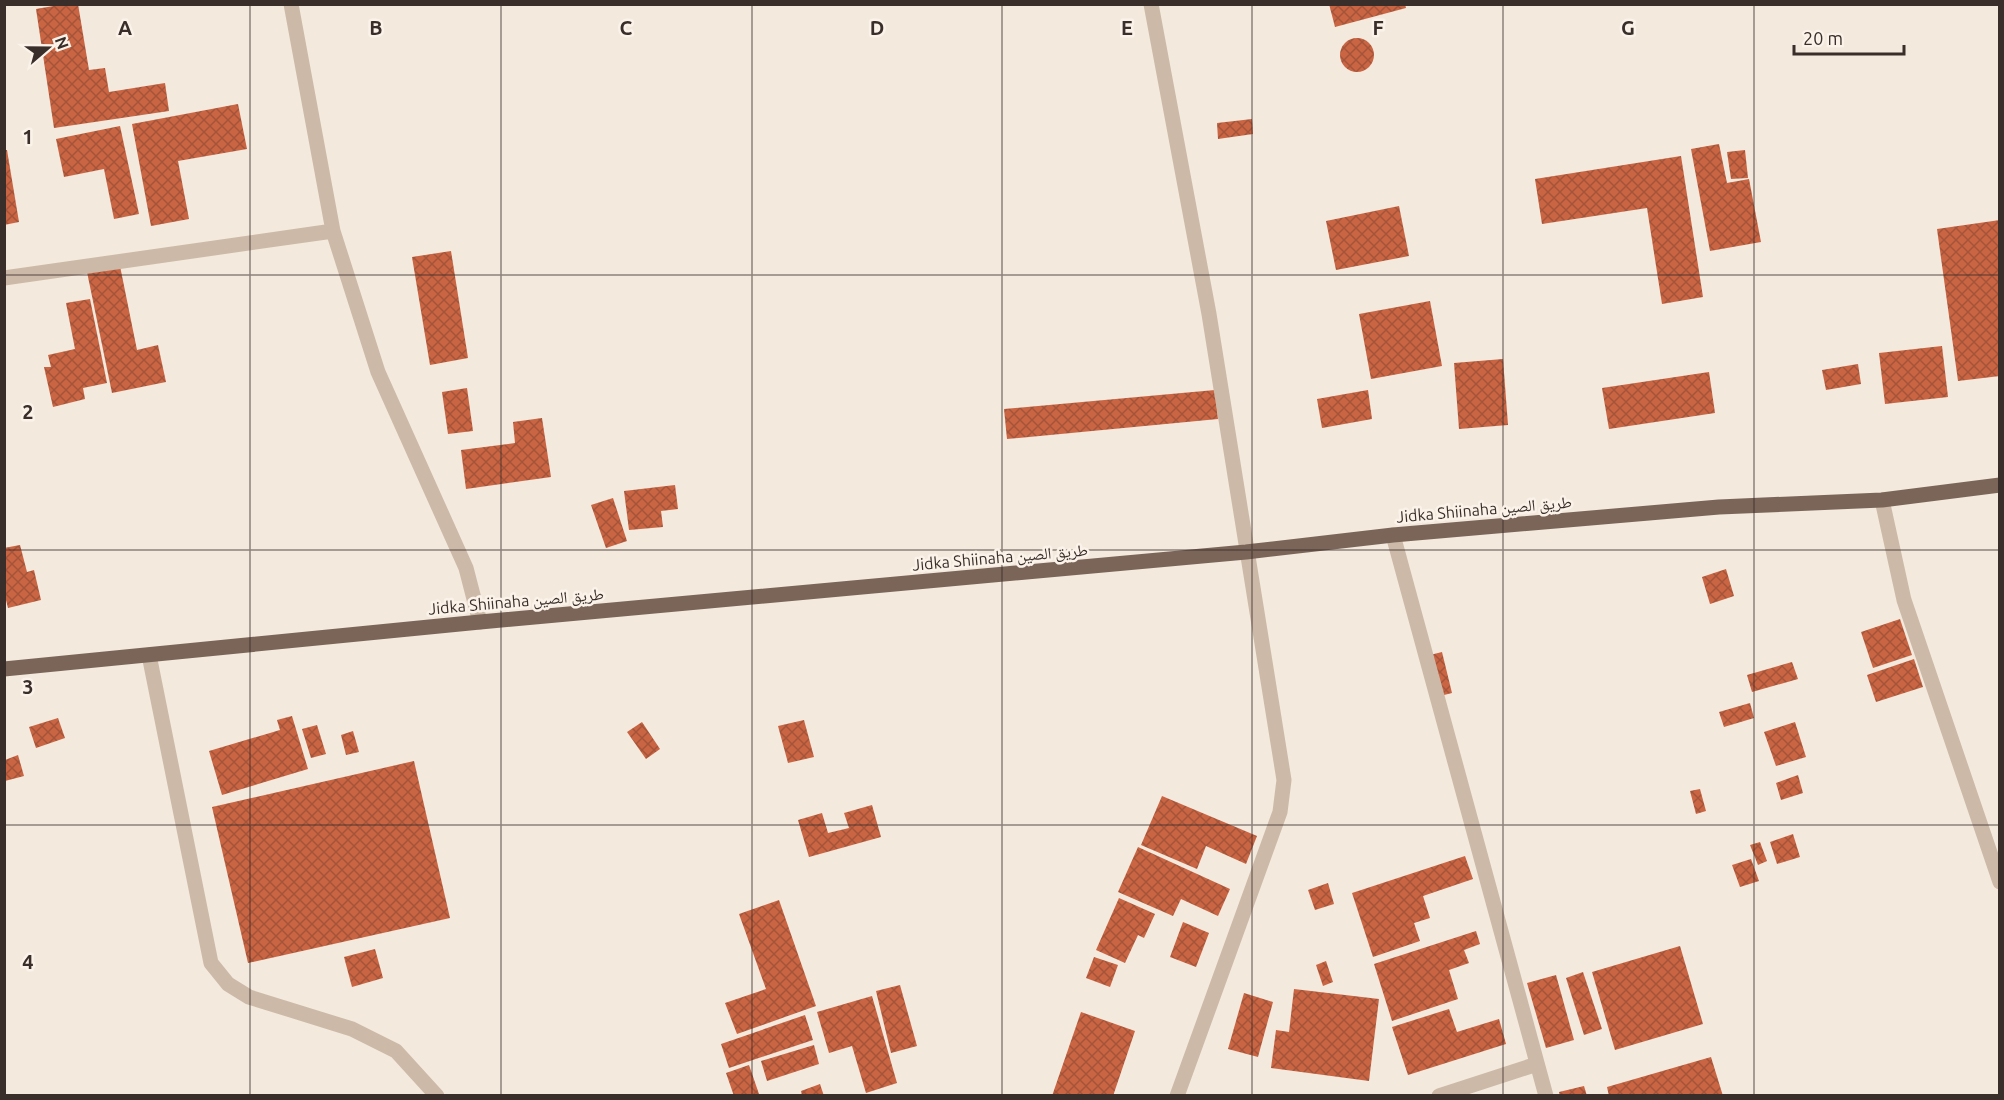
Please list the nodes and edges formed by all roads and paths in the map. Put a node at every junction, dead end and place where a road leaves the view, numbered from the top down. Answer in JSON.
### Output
{"nodes":[{"id":1,"x":291,"y":4,"type":"edge"},
{"id":2,"x":1151,"y":4,"type":"edge"},
{"id":3,"x":333,"y":231,"type":"junction"},
{"id":4,"x":4,"y":278,"type":"edge"},
{"id":5,"x":2000,"y":485,"type":"edge"},
{"id":6,"x":1882,"y":500,"type":"junction"},
{"id":7,"x":1393,"y":536,"type":"junction"},
{"id":8,"x":1246,"y":552,"type":"junction"},
{"id":9,"x":480,"y":622,"type":"junction"},
{"id":10,"x":149,"y":655,"type":"junction"},
{"id":11,"x":4,"y":669,"type":"edge"},
{"id":12,"x":2000,"y":882,"type":"edge"},
{"id":13,"x":1537,"y":1064,"type":"junction"},
{"id":14,"x":436,"y":1095,"type":"edge"},
{"id":15,"x":1177,"y":1095,"type":"edge"},
{"id":16,"x":1439,"y":1095,"type":"edge"},
{"id":17,"x":1546,"y":1095,"type":"edge"}],
"edges":[{"from":1,"to":3,"type":"street"},
{"from":2,"to":8,"type":"street"},
{"from":3,"to":4,"type":"street"},
{"from":3,"to":9,"type":"street"},
{"from":5,"to":6,"type":"main road","name":"Jidka Shiinaha طريق الصين"},
{"from":6,"to":7,"type":"main road","name":"Jidka Shiinaha طريق الصين"},
{"from":6,"to":12,"type":"street"},
{"from":7,"to":8,"type":"main road","name":"Jidka Shiinaha طريق الصين"},
{"from":7,"to":13,"type":"street"},
{"from":8,"to":9,"type":"main road","name":"Jidka Shiinaha طريق الصين"},
{"from":8,"to":15,"type":"street"},
{"from":9,"to":10,"type":"main road","name":"Jidka Shiinaha طريق الصين"},
{"from":10,"to":11,"type":"main road","name":"Jidka Shiinaha طريق الصين"},
{"from":10,"to":14,"type":"street"},
{"from":13,"to":16,"type":"street"},
{"from":13,"to":17,"type":"street"}]}
